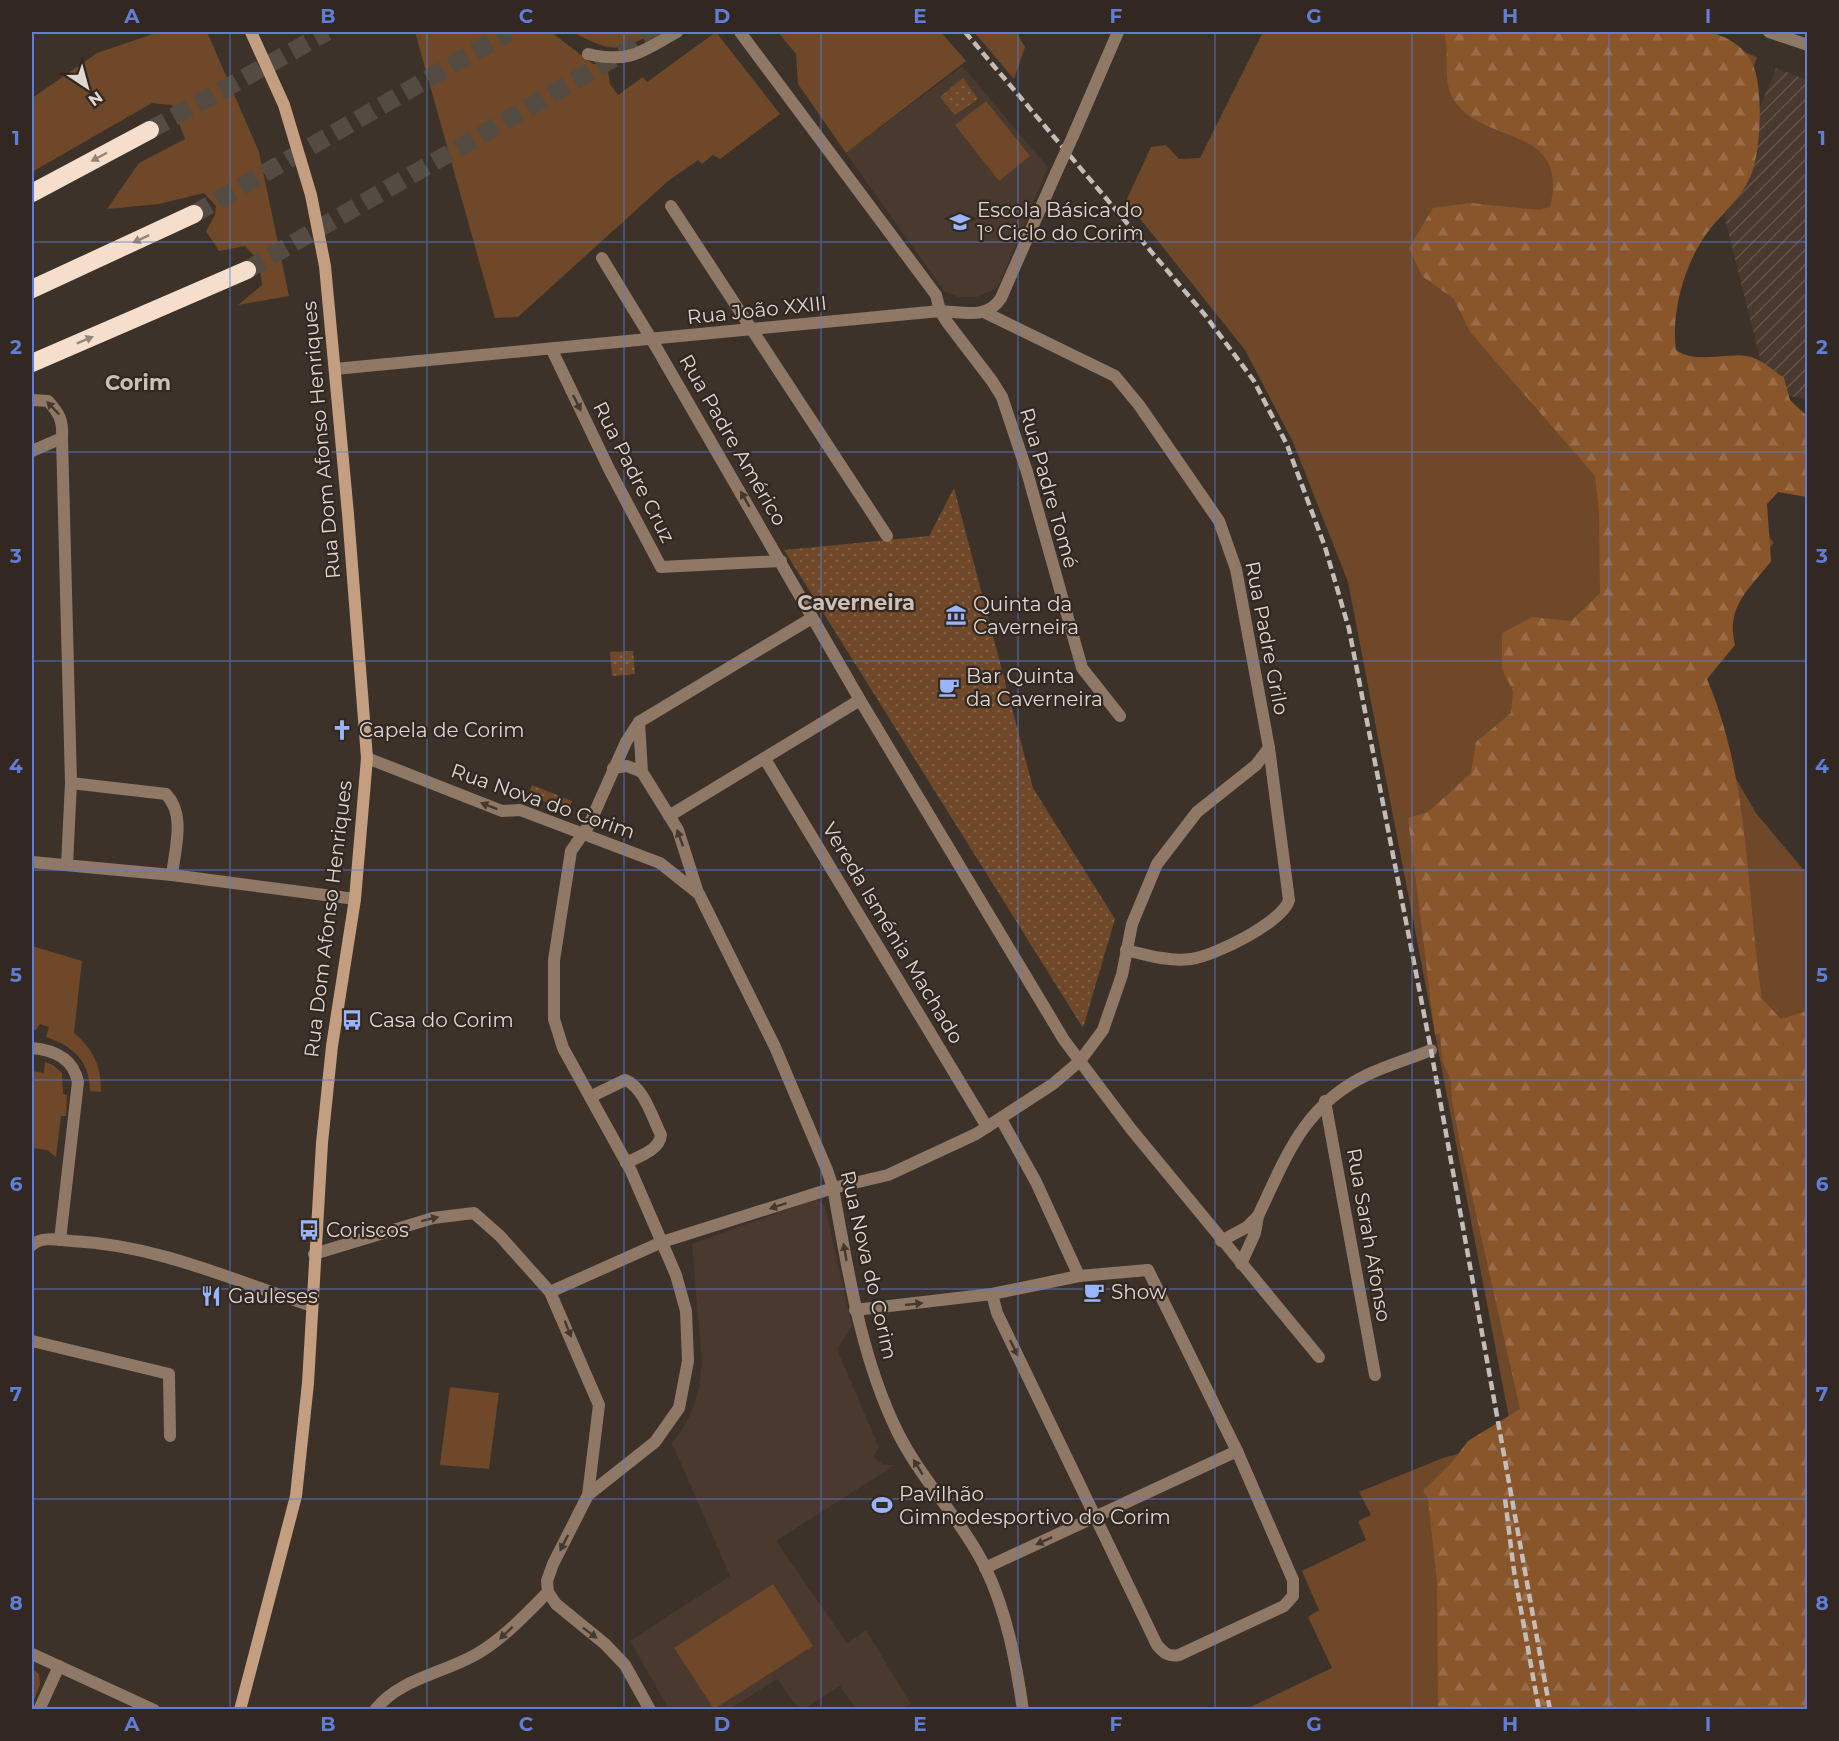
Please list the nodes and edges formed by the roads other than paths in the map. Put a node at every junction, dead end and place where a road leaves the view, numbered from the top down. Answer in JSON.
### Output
{"nodes":[{"id":1,"x":251,"y":32,"type":"edge"},
{"id":2,"x":678,"y":32,"type":"edge"},
{"id":3,"x":740,"y":32,"type":"edge"},
{"id":4,"x":1118,"y":32,"type":"edge"},
{"id":5,"x":1771,"y":32,"type":"edge"},
{"id":6,"x":1808,"y":45,"type":"edge"},
{"id":7,"x":588,"y":54,"type":"dead end"},
{"id":8,"x":150,"y":130,"type":"tunnel mouth"},
{"id":9,"x":32,"y":193,"type":"edge"},
{"id":10,"x":671,"y":206,"type":"dead end"},
{"id":11,"x":194,"y":214,"type":"tunnel mouth"},
{"id":12,"x":602,"y":258,"type":"dead end"},
{"id":13,"x":247,"y":270,"type":"tunnel mouth"},
{"id":14,"x":32,"y":289,"type":"edge"},
{"id":15,"x":940,"y":311,"type":"junction"},
{"id":16,"x":986,"y":313,"type":"junction"},
{"id":17,"x":752,"y":330,"type":"junction"},
{"id":18,"x":652,"y":340,"type":"junction"},
{"id":19,"x":552,"y":350,"type":"junction"},
{"id":20,"x":32,"y":363,"type":"edge"},
{"id":21,"x":335,"y":369,"type":"junction"},
{"id":22,"x":32,"y":400,"type":"edge"},
{"id":23,"x":62,"y":438,"type":"junction"},
{"id":24,"x":32,"y":451,"type":"edge"},
{"id":25,"x":887,"y":536,"type":"dead end"},
{"id":26,"x":781,"y":561,"type":"junction"},
{"id":27,"x":812,"y":618,"type":"junction"},
{"id":28,"x":860,"y":700,"type":"junction"},
{"id":29,"x":1120,"y":716,"type":"dead end"},
{"id":30,"x":639,"y":722,"type":"junction"},
{"id":31,"x":1269,"y":748,"type":"junction"},
{"id":32,"x":367,"y":758,"type":"junction"},
{"id":33,"x":765,"y":759,"type":"junction"},
{"id":34,"x":614,"y":768,"type":"junction"},
{"id":35,"x":642,"y":772,"type":"junction"},
{"id":36,"x":71,"y":783,"type":"junction"},
{"id":37,"x":669,"y":816,"type":"junction"},
{"id":38,"x":584,"y":833,"type":"junction"},
{"id":39,"x":32,"y":862,"type":"edge"},
{"id":40,"x":67,"y":865,"type":"junction"},
{"id":41,"x":172,"y":875,"type":"junction"},
{"id":42,"x":699,"y":894,"type":"junction"},
{"id":43,"x":355,"y":899,"type":"junction"},
{"id":44,"x":1126,"y":950,"type":"junction"},
{"id":45,"x":32,"y":1048,"type":"edge"},
{"id":46,"x":1431,"y":1050,"type":"dead end"},
{"id":47,"x":1080,"y":1061,"type":"junction"},
{"id":48,"x":590,"y":1098,"type":"junction"},
{"id":49,"x":1325,"y":1101,"type":"junction"},
{"id":50,"x":1001,"y":1119,"type":"junction"},
{"id":51,"x":987,"y":1127,"type":"junction"},
{"id":52,"x":626,"y":1163,"type":"junction"},
{"id":53,"x":833,"y":1188,"type":"junction"},
{"id":54,"x":1258,"y":1216,"type":"junction"},
{"id":55,"x":60,"y":1240,"type":"junction"},
{"id":56,"x":1221,"y":1241,"type":"junction"},
{"id":57,"x":662,"y":1242,"type":"junction"},
{"id":58,"x":32,"y":1245,"type":"edge"},
{"id":59,"x":314,"y":1254,"type":"junction"},
{"id":60,"x":1241,"y":1264,"type":"junction"},
{"id":61,"x":1079,"y":1276,"type":"junction"},
{"id":62,"x":550,"y":1292,"type":"junction"},
{"id":63,"x":992,"y":1294,"type":"junction"},
{"id":64,"x":312,"y":1305,"type":"junction"},
{"id":65,"x":855,"y":1310,"type":"junction"},
{"id":66,"x":32,"y":1341,"type":"edge"},
{"id":67,"x":1319,"y":1357,"type":"dead end"},
{"id":68,"x":1375,"y":1375,"type":"dead end"},
{"id":69,"x":170,"y":1436,"type":"dead end"},
{"id":70,"x":1237,"y":1451,"type":"junction"},
{"id":71,"x":588,"y":1495,"type":"junction"},
{"id":72,"x":1097,"y":1516,"type":"junction"},
{"id":73,"x":986,"y":1568,"type":"junction"},
{"id":74,"x":548,"y":1593,"type":"junction"},
{"id":75,"x":32,"y":1654,"type":"edge"},
{"id":76,"x":59,"y":1666,"type":"junction"},
{"id":77,"x":39,"y":1710,"type":"edge"},
{"id":78,"x":154,"y":1710,"type":"edge"},
{"id":79,"x":240,"y":1710,"type":"edge"},
{"id":80,"x":375,"y":1710,"type":"edge"},
{"id":81,"x":650,"y":1710,"type":"edge"},
{"id":82,"x":1023,"y":1710,"type":"edge"}],
"edges":[{"from":1,"to":21,"type":"main road","name":"Rua Dom Afonso Henriques"},
{"from":2,"to":7,"type":"street"},
{"from":3,"to":15,"type":"street","name":"Rua Padre Tomé"},
{"from":4,"to":16,"type":"street","bridge":true},
{"from":5,"to":6,"type":"street"},
{"from":8,"to":9,"type":"highway","one_way":true},
{"from":10,"to":17,"type":"street"},
{"from":11,"to":14,"type":"highway","one_way":true},
{"from":12,"to":18,"type":"street","name":"Rua Padre Américo"},
{"from":20,"to":13,"type":"highway","one_way":true},
{"from":15,"to":16,"type":"street","name":"Rua João XXIII"},
{"from":15,"to":17,"type":"street","name":"Rua João XXIII"},
{"from":15,"to":29,"type":"street","name":"Rua Padre Tomé"},
{"from":16,"to":31,"type":"street","name":"Rua Padre Grilo"},
{"from":17,"to":18,"type":"street","name":"Rua João XXIII"},
{"from":17,"to":25,"type":"street"},
{"from":18,"to":19,"type":"street","name":"Rua João XXIII"},
{"from":26,"to":18,"type":"street","name":"Rua Padre Américo","one_way":true},
{"from":19,"to":21,"type":"street","name":"Rua João XXIII"},
{"from":19,"to":26,"type":"street","name":"Rua Padre Cruz","one_way":true},
{"from":21,"to":32,"type":"main road","name":"Rua Dom Afonso Henriques"},
{"from":23,"to":22,"type":"street","one_way":true},
{"from":23,"to":24,"type":"street"},
{"from":23,"to":36,"type":"street"},
{"from":26,"to":27,"type":"street","name":"Rua Padre Américo"},
{"from":27,"to":28,"type":"street","name":"Rua Padre Américo"},
{"from":27,"to":30,"type":"street"},
{"from":28,"to":33,"type":"street"},
{"from":28,"to":47,"type":"street","name":"Rua Padre Américo"},
{"from":30,"to":34,"type":"street"},
{"from":30,"to":35,"type":"street","name":"Rua Nova do Corim"},
{"from":31,"to":44,"type":"street"},
{"from":31,"to":44,"type":"street","name":"Rua Padre Grilo"},
{"from":38,"to":32,"type":"street","name":"Rua Nova do Corim","one_way":true},
{"from":32,"to":43,"type":"main road","name":"Rua Dom Afonso Henriques"},
{"from":33,"to":37,"type":"street"},
{"from":33,"to":51,"type":"street","name":"Vereda Isménia Machado"},
{"from":34,"to":35,"type":"street"},
{"from":34,"to":38,"type":"street"},
{"from":35,"to":37,"type":"street","name":"Rua Nova do Corim"},
{"from":36,"to":40,"type":"street"},
{"from":36,"to":41,"type":"street"},
{"from":42,"to":37,"type":"street","name":"Rua Nova do Corim","one_way":true},
{"from":38,"to":42,"type":"street","name":"Rua Nova do Corim"},
{"from":38,"to":48,"type":"street"},
{"from":39,"to":40,"type":"street"},
{"from":40,"to":41,"type":"street"},
{"from":41,"to":43,"type":"street"},
{"from":42,"to":53,"type":"street","name":"Rua Nova do Corim"},
{"from":43,"to":59,"type":"main road","name":"Rua Dom Afonso Henriques"},
{"from":44,"to":47,"type":"street"},
{"from":45,"to":55,"type":"street"},
{"from":46,"to":49,"type":"street"},
{"from":47,"to":50,"type":"street"},
{"from":47,"to":56,"type":"street","name":"Rua Padre Américo"},
{"from":48,"to":52,"type":"street"},
{"from":48,"to":52,"type":"street"},
{"from":49,"to":54,"type":"street"},
{"from":49,"to":68,"type":"street","name":"Rua Sarah Afonso"},
{"from":50,"to":51,"type":"street"},
{"from":50,"to":61,"type":"street"},
{"from":51,"to":53,"type":"street"},
{"from":52,"to":57,"type":"street"},
{"from":53,"to":57,"type":"street","one_way":true},
{"from":65,"to":53,"type":"street","name":"Rua Nova do Corim","one_way":true},
{"from":54,"to":56,"type":"street"},
{"from":54,"to":60,"type":"street"},
{"from":55,"to":58,"type":"street"},
{"from":55,"to":64,"type":"street"},
{"from":56,"to":60,"type":"street","name":"Rua Padre Américo"},
{"from":57,"to":62,"type":"street"},
{"from":57,"to":71,"type":"street"},
{"from":59,"to":62,"type":"street","one_way":true},
{"from":59,"to":64,"type":"main road","name":"Rua Dom Afonso Henriques"},
{"from":60,"to":67,"type":"street","name":"Rua Padre Américo"},
{"from":61,"to":63,"type":"street"},
{"from":61,"to":70,"type":"street"},
{"from":62,"to":71,"type":"street","one_way":true},
{"from":65,"to":63,"type":"street","one_way":true},
{"from":63,"to":72,"type":"street","one_way":true},
{"from":64,"to":79,"type":"main road","name":"Rua Dom Afonso Henriques"},
{"from":73,"to":65,"type":"street","name":"Rua Nova do Corim","one_way":true},
{"from":66,"to":69,"type":"street"},
{"from":70,"to":72,"type":"street"},
{"from":70,"to":72,"type":"street"},
{"from":71,"to":74,"type":"street","one_way":true},
{"from":72,"to":73,"type":"street","one_way":true},
{"from":73,"to":82,"type":"street","name":"Rua Nova do Corim"},
{"from":74,"to":80,"type":"street","one_way":true},
{"from":74,"to":81,"type":"street","one_way":true},
{"from":75,"to":76,"type":"street"},
{"from":76,"to":77,"type":"street"},
{"from":76,"to":78,"type":"street"}]}
